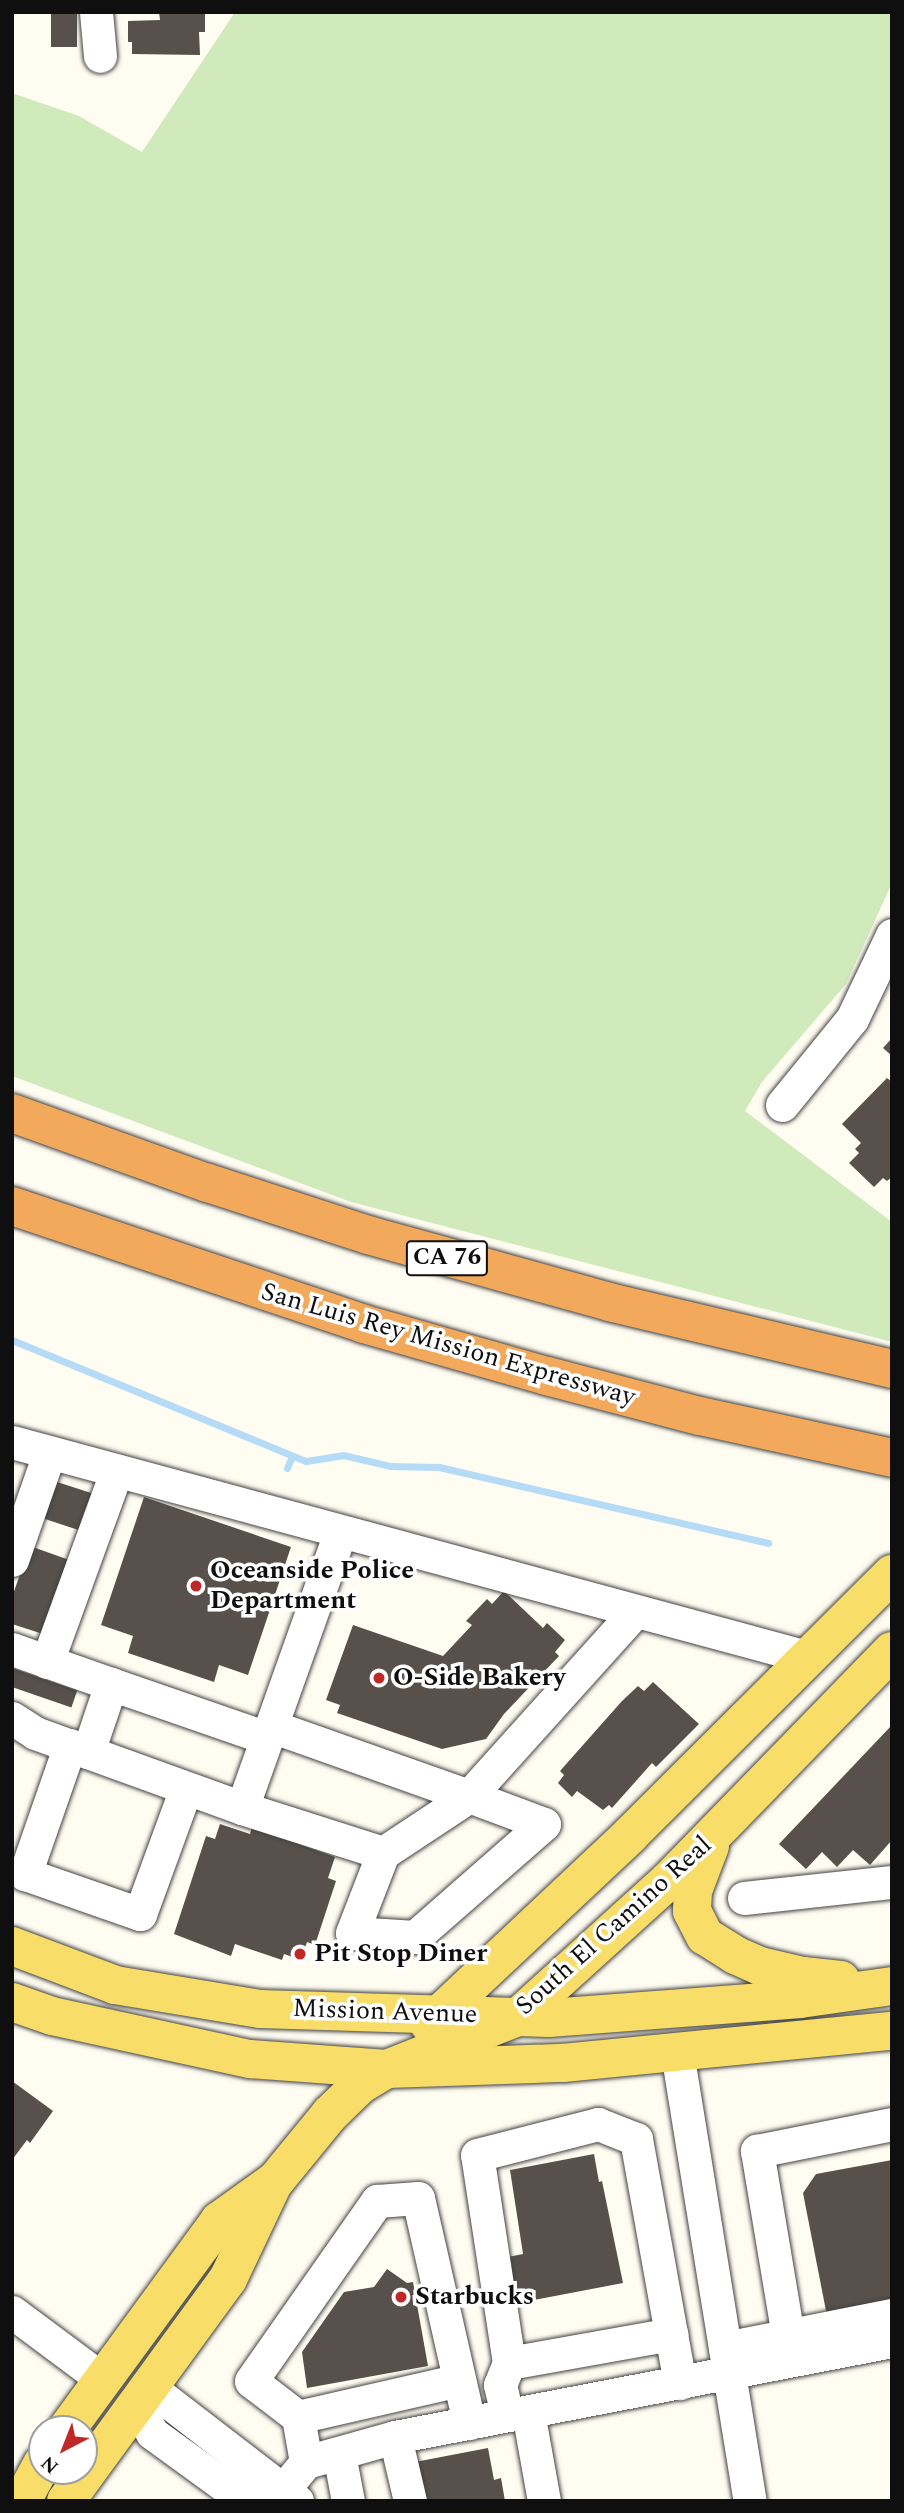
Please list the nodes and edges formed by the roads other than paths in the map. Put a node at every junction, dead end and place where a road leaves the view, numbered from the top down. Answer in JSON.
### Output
{"nodes":[{"id":1,"x":96,"y":12,"type":"edge"},
{"id":2,"x":100,"y":56,"type":"dead end"},
{"id":3,"x":892,"y":935,"type":"edge"},
{"id":4,"x":782,"y":1105,"type":"dead end"},
{"id":5,"x":12,"y":1113,"type":"edge"},
{"id":6,"x":12,"y":1206,"type":"edge"},
{"id":7,"x":892,"y":1369,"type":"edge"},
{"id":8,"x":12,"y":1442,"type":"edge"},
{"id":9,"x":50,"y":1454,"type":"junction"},
{"id":10,"x":886,"y":1457,"type":"edge"},
{"id":11,"x":116,"y":1472,"type":"junction"},
{"id":12,"x":340,"y":1533,"type":"junction"},
{"id":13,"x":12,"y":1560,"type":"edge"},
{"id":14,"x":892,"y":1574,"type":"edge"},
{"id":15,"x":634,"y":1613,"type":"junction"},
{"id":16,"x":12,"y":1649,"type":"edge"},
{"id":17,"x":892,"y":1651,"type":"edge"},
{"id":18,"x":807,"y":1657,"type":"junction"},
{"id":19,"x":47,"y":1661,"type":"junction"},
{"id":20,"x":111,"y":1684,"type":"junction"},
{"id":21,"x":14,"y":1726,"type":"edge"},
{"id":22,"x":269,"y":1732,"type":"junction"},
{"id":23,"x":79,"y":1749,"type":"junction"},
{"id":24,"x":186,"y":1788,"type":"junction"},
{"id":25,"x":469,"y":1796,"type":"junction"},
{"id":26,"x":242,"y":1808,"type":"junction"},
{"id":27,"x":714,"y":1834,"type":"junction"},
{"id":28,"x":383,"y":1853,"type":"junction"},
{"id":29,"x":892,"y":1882,"type":"edge"},
{"id":30,"x":744,"y":1898,"type":"dead end"},
{"id":31,"x":12,"y":1946,"type":"edge"},
{"id":32,"x":892,"y":1986,"type":"edge"},
{"id":33,"x":12,"y":2002,"type":"edge"},
{"id":34,"x":438,"y":2013,"type":"junction"},
{"id":35,"x":518,"y":2017,"type":"junction"},
{"id":36,"x":892,"y":2031,"type":"edge"},
{"id":37,"x":677,"y":2052,"type":"junction"},
{"id":38,"x":387,"y":2069,"type":"junction"},
{"id":39,"x":892,"y":2124,"type":"edge"},
{"id":40,"x":276,"y":2180,"type":"junction"},
{"id":41,"x":204,"y":2241,"type":"junction"},
{"id":42,"x":12,"y":2312,"type":"edge"},
{"id":43,"x":892,"y":2315,"type":"edge"},
{"id":44,"x":671,"y":2334,"type":"junction"},
{"id":45,"x":788,"y":2336,"type":"junction"},
{"id":46,"x":892,"y":2341,"type":"edge"},
{"id":47,"x":727,"y":2360,"type":"junction"},
{"id":48,"x":509,"y":2363,"type":"junction"},
{"id":49,"x":102,"y":2379,"type":"junction"},
{"id":50,"x":459,"y":2380,"type":"junction"},
{"id":51,"x":680,"y":2382,"type":"junction"},
{"id":52,"x":143,"y":2396,"type":"junction"},
{"id":53,"x":518,"y":2414,"type":"junction"},
{"id":54,"x":77,"y":2415,"type":"edge"},
{"id":55,"x":94,"y":2415,"type":"edge"},
{"id":56,"x":298,"y":2417,"type":"junction"},
{"id":57,"x":469,"y":2423,"type":"junction"},
{"id":58,"x":395,"y":2437,"type":"junction"},
{"id":59,"x":339,"y":2454,"type":"junction"},
{"id":60,"x":306,"y":2462,"type":"junction"},
{"id":61,"x":31,"y":2485,"type":"edge"},
{"id":62,"x":56,"y":2485,"type":"edge"},
{"id":63,"x":284,"y":2496,"type":"edge"},
{"id":64,"x":22,"y":2501,"type":"edge"},
{"id":65,"x":45,"y":2501,"type":"edge"},
{"id":66,"x":66,"y":2501,"type":"edge"},
{"id":67,"x":246,"y":2501,"type":"edge"},
{"id":68,"x":348,"y":2501,"type":"edge"},
{"id":69,"x":410,"y":2501,"type":"edge"},
{"id":70,"x":544,"y":2501,"type":"edge"},
{"id":71,"x":750,"y":2501,"type":"edge"}],
"edges":[{"from":1,"to":2,"type":"street"},
{"from":3,"to":4,"type":"street"},
{"from":5,"to":7,"type":"highway","number":"CA 76"},
{"from":6,"to":10,"type":"highway","name":"San Luis Rey Mission Expressway"},
{"from":8,"to":9,"type":"street"},
{"from":9,"to":11,"type":"street"},
{"from":9,"to":13,"type":"street"},
{"from":11,"to":12,"type":"street"},
{"from":11,"to":19,"type":"street"},
{"from":12,"to":15,"type":"street"},
{"from":12,"to":22,"type":"street"},
{"from":14,"to":18,"type":"main road","name":"South El Camino Real"},
{"from":15,"to":18,"type":"street"},
{"from":15,"to":25,"type":"street"},
{"from":16,"to":19,"type":"street"},
{"from":17,"to":27,"type":"main road","name":"South El Camino Real"},
{"from":18,"to":34,"type":"main road","name":"South El Camino Real"},
{"from":19,"to":20,"type":"street"},
{"from":20,"to":22,"type":"street"},
{"from":20,"to":23,"type":"street"},
{"from":21,"to":23,"type":"street"},
{"from":22,"to":25,"type":"street"},
{"from":22,"to":26,"type":"street"},
{"from":23,"to":24,"type":"street"},
{"from":23,"to":24,"type":"street"},
{"from":24,"to":26,"type":"street"},
{"from":25,"to":28,"type":"street"},
{"from":25,"to":28,"type":"street"},
{"from":26,"to":28,"type":"street"},
{"from":27,"to":32,"type":"main road"},
{"from":27,"to":35,"type":"main road","name":"South El Camino Real"},
{"from":29,"to":30,"type":"street"},
{"from":31,"to":34,"type":"main road","name":"Mission Avenue"},
{"from":32,"to":35,"type":"main road","name":"Mission Avenue"},
{"from":33,"to":38,"type":"main road","name":"Mission Avenue"},
{"from":34,"to":35,"type":"main road","name":"Mission Avenue"},
{"from":34,"to":38,"type":"main road","name":"South El Camino Real"},
{"from":35,"to":38,"type":"main road","name":"South El Camino Real"},
{"from":36,"to":37,"type":"main road","name":"Mission Avenue"},
{"from":37,"to":38,"type":"main road","name":"Mission Avenue"},
{"from":37,"to":47,"type":"street"},
{"from":38,"to":40,"type":"main road"},
{"from":39,"to":45,"type":"street"},
{"from":40,"to":41,"type":"main road"},
{"from":40,"to":52,"type":"main road"},
{"from":41,"to":49,"type":"main road"},
{"from":41,"to":52,"type":"main road"},
{"from":42,"to":49,"type":"street"},
{"from":43,"to":45,"type":"street"},
{"from":44,"to":48,"type":"street"},
{"from":44,"to":48,"type":"street"},
{"from":44,"to":51,"type":"street"},
{"from":45,"to":47,"type":"street"},
{"from":46,"to":47,"type":"street"},
{"from":47,"to":51,"type":"street"},
{"from":47,"to":71,"type":"street"},
{"from":48,"to":53,"type":"street"},
{"from":49,"to":54,"type":"main road"},
{"from":49,"to":55,"type":"main road"},
{"from":50,"to":56,"type":"street"},
{"from":50,"to":56,"type":"street"},
{"from":50,"to":57,"type":"street"},
{"from":51,"to":53,"type":"street"},
{"from":52,"to":63,"type":"street"},
{"from":52,"to":66,"type":"main road"},
{"from":52,"to":67,"type":"street"},
{"from":53,"to":57,"type":"street"},
{"from":53,"to":70,"type":"street"},
{"from":56,"to":60,"type":"street"},
{"from":57,"to":58,"type":"street"},
{"from":58,"to":59,"type":"street"},
{"from":58,"to":69,"type":"street"},
{"from":59,"to":60,"type":"street"},
{"from":59,"to":68,"type":"street"},
{"from":60,"to":63,"type":"street"},
{"from":61,"to":64,"type":"main road"},
{"from":62,"to":65,"type":"main road"}]}
